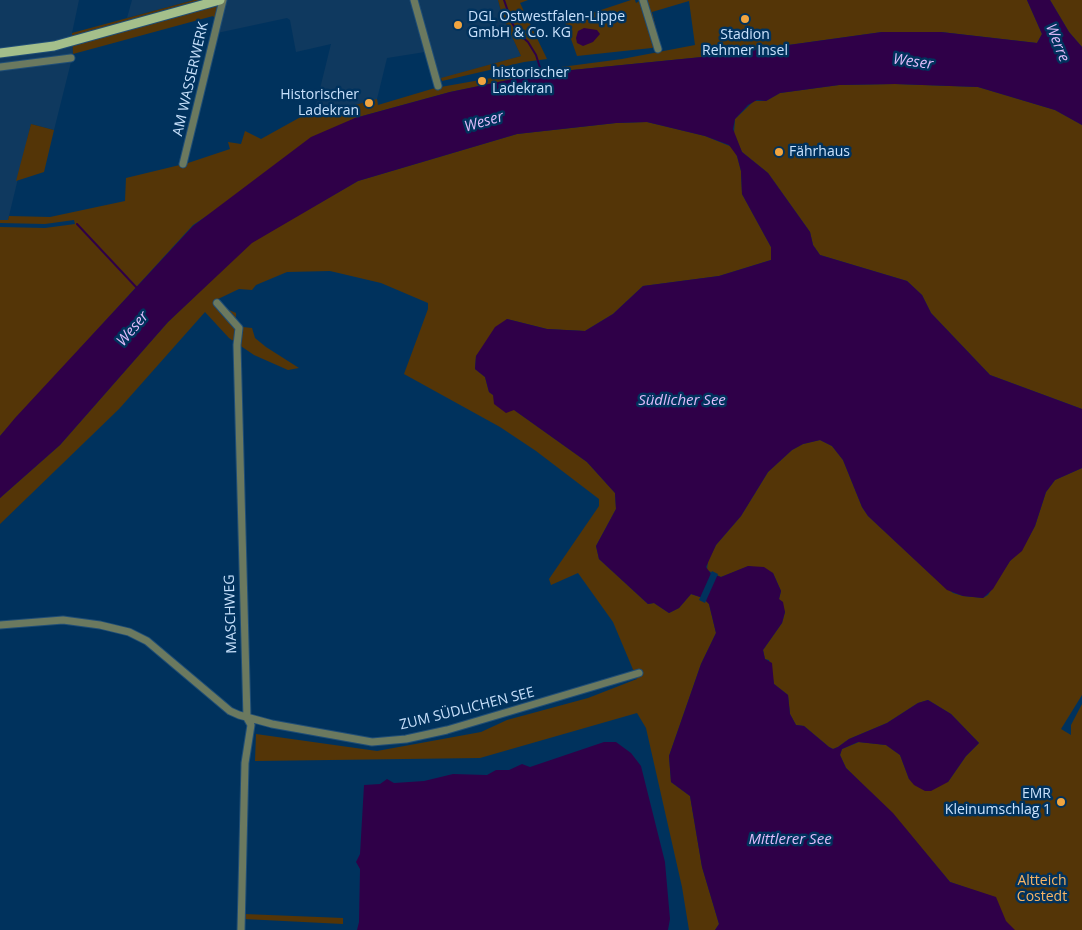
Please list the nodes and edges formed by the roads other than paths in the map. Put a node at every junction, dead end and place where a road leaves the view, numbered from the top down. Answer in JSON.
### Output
{"nodes":[{"id":1,"x":222,"y":0,"type":"edge"},
{"id":2,"x":414,"y":0,"type":"edge"},
{"id":3,"x":643,"y":0,"type":"edge"},
{"id":4,"x":658,"y":49,"type":"dead end"},
{"id":5,"x":0,"y":53,"type":"edge"},
{"id":6,"x":71,"y":58,"type":"dead end"},
{"id":7,"x":0,"y":67,"type":"edge"},
{"id":8,"x":438,"y":86,"type":"dead end"},
{"id":9,"x":183,"y":164,"type":"dead end"},
{"id":10,"x":217,"y":303,"type":"dead end"},
{"id":11,"x":0,"y":625,"type":"edge"},
{"id":12,"x":637,"y":673,"type":"dead end"},
{"id":13,"x":247,"y":718,"type":"junction"},
{"id":14,"x":241,"y":930,"type":"edge"}],
"edges":[{"from":1,"to":5,"type":"main road"},
{"from":1,"to":9,"type":"street","name":"AM WASSERWERK"},
{"from":2,"to":8,"type":"street"},
{"from":3,"to":4,"type":"street"},
{"from":6,"to":7,"type":"street"},
{"from":10,"to":13,"type":"street","name":"MASCHWEG"},
{"from":11,"to":13,"type":"street","name":"ZUM SÜDLICHEN SEE"},
{"from":12,"to":13,"type":"street","name":"ZUM SÜDLICHEN SEE"},
{"from":13,"to":14,"type":"street","name":"MASCHWEG"}]}
